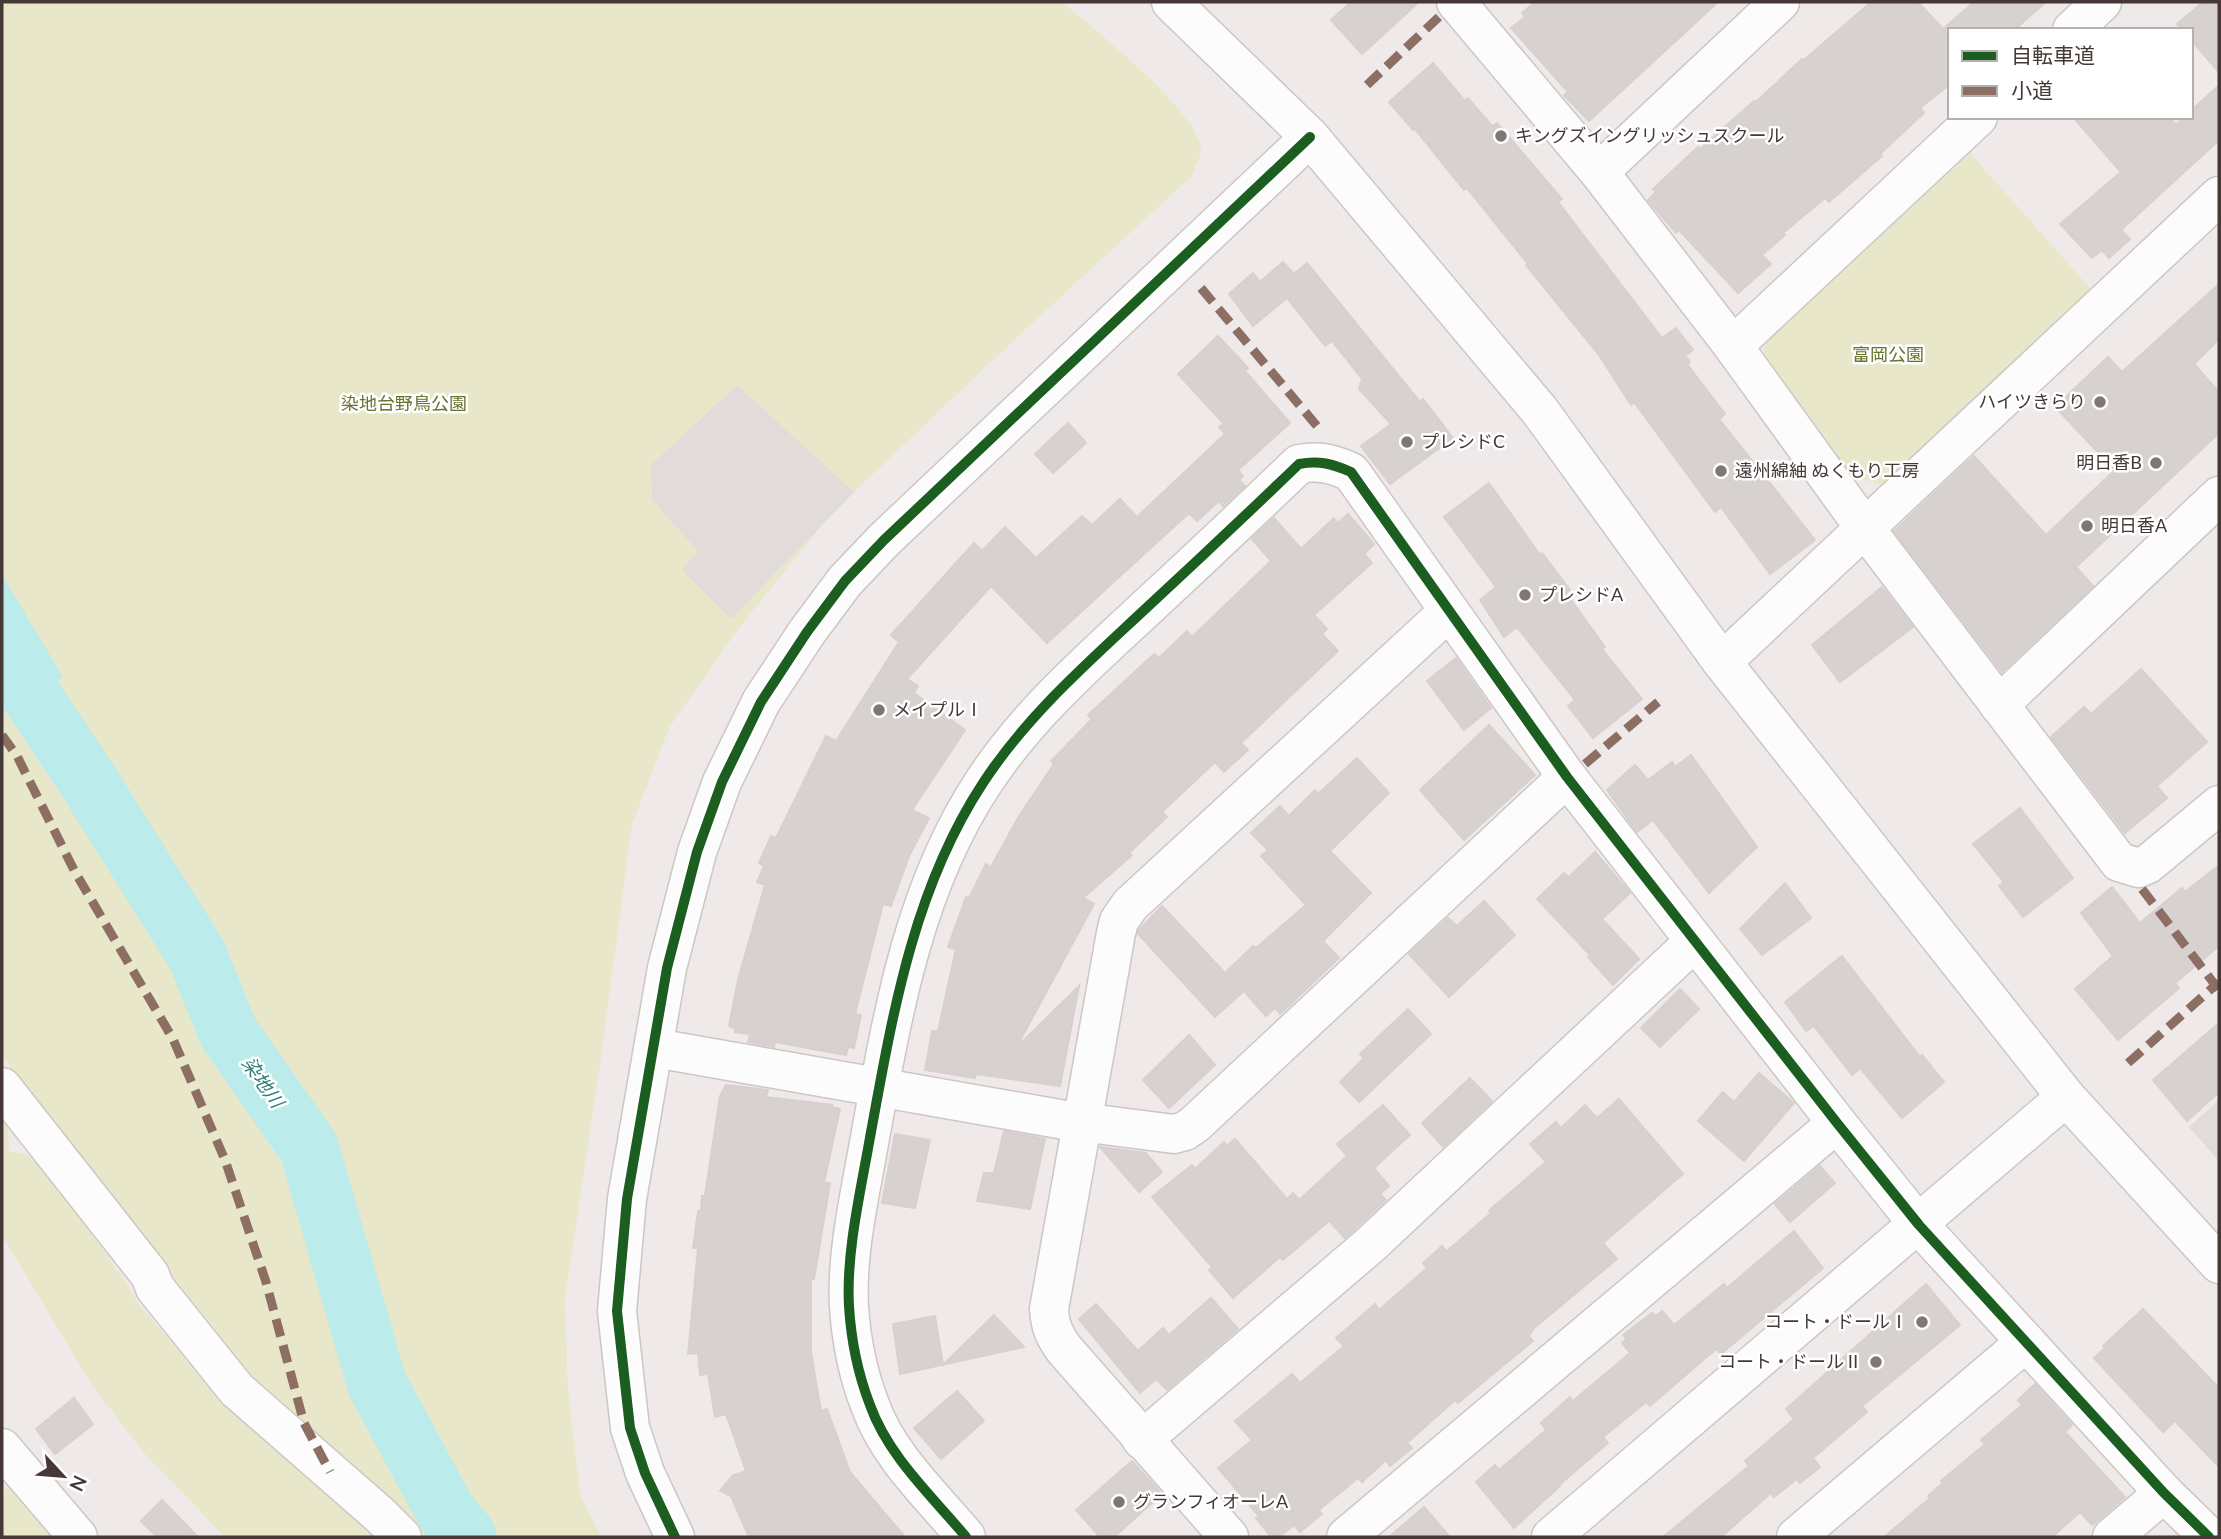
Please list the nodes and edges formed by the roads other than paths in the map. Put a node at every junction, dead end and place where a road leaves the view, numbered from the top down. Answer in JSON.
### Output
{"nodes":[{"id":1,"x":1171,"y":2,"type":"edge"},
{"id":2,"x":1456,"y":2,"type":"edge"},
{"id":3,"x":1780,"y":2,"type":"edge"},
{"id":4,"x":2102,"y":2,"type":"edge"},
{"id":5,"x":2074,"y":28,"type":"edge"},
{"id":6,"x":1976,"y":119,"type":"edge"},
{"id":7,"x":1310,"y":137,"type":"junction"},
{"id":8,"x":1599,"y":172,"type":"junction"},
{"id":9,"x":2219,"y":196,"type":"edge"},
{"id":10,"x":1733,"y":346,"type":"junction"},
{"id":11,"x":2219,"y":496,"type":"edge"},
{"id":12,"x":1864,"y":527,"type":"junction"},
{"id":13,"x":1448,"y":612,"type":"junction"},
{"id":14,"x":1721,"y":662,"type":"junction"},
{"id":15,"x":1999,"y":705,"type":"junction"},
{"id":16,"x":1567,"y":777,"type":"junction"},
{"id":17,"x":2219,"y":805,"type":"edge"},
{"id":18,"x":1694,"y":942,"type":"junction"},
{"id":19,"x":655,"y":1048,"type":"junction"},
{"id":20,"x":2,"y":1087,"type":"edge"},
{"id":21,"x":879,"y":1087,"type":"junction"},
{"id":22,"x":2066,"y":1097,"type":"junction"},
{"id":23,"x":1082,"y":1122,"type":"junction"},
{"id":24,"x":1837,"y":1123,"type":"junction"},
{"id":25,"x":1919,"y":1225,"type":"junction"},
{"id":26,"x":2219,"y":1264,"type":"edge"},
{"id":27,"x":2026,"y":1342,"type":"junction"},
{"id":28,"x":1142,"y":1440,"type":"junction"},
{"id":29,"x":2,"y":1448,"type":"edge"},
{"id":30,"x":2164,"y":1493,"type":"junction"},
{"id":31,"x":78,"y":1537,"type":"edge"},
{"id":32,"x":401,"y":1537,"type":"edge"},
{"id":33,"x":675,"y":1537,"type":"edge"},
{"id":34,"x":966,"y":1537,"type":"edge"},
{"id":35,"x":1228,"y":1537,"type":"edge"},
{"id":36,"x":1346,"y":1537,"type":"edge"},
{"id":37,"x":1552,"y":1537,"type":"edge"},
{"id":38,"x":1796,"y":1537,"type":"edge"},
{"id":39,"x":2112,"y":1537,"type":"edge"},
{"id":40,"x":2209,"y":1537,"type":"edge"}],
"edges":[{"from":1,"to":7,"type":"street"},
{"from":2,"to":8,"type":"street"},
{"from":3,"to":8,"type":"street"},
{"from":4,"to":5,"type":"street"},
{"from":6,"to":10,"type":"street"},
{"from":7,"to":14,"type":"street"},
{"from":7,"to":19,"type":"street"},
{"from":8,"to":10,"type":"street"},
{"from":9,"to":12,"type":"street"},
{"from":10,"to":12,"type":"street"},
{"from":11,"to":15,"type":"street"},
{"from":12,"to":14,"type":"street"},
{"from":12,"to":15,"type":"street"},
{"from":13,"to":16,"type":"street"},
{"from":13,"to":21,"type":"street"},
{"from":13,"to":23,"type":"street"},
{"from":14,"to":22,"type":"street"},
{"from":15,"to":17,"type":"street"},
{"from":16,"to":18,"type":"street"},
{"from":16,"to":23,"type":"street"},
{"from":18,"to":24,"type":"street"},
{"from":18,"to":28,"type":"street"},
{"from":19,"to":21,"type":"street"},
{"from":19,"to":33,"type":"street"},
{"from":20,"to":32,"type":"street"},
{"from":21,"to":23,"type":"street"},
{"from":21,"to":34,"type":"street"},
{"from":22,"to":25,"type":"street"},
{"from":22,"to":26,"type":"street"},
{"from":23,"to":28,"type":"street"},
{"from":24,"to":25,"type":"street"},
{"from":24,"to":36,"type":"street"},
{"from":25,"to":27,"type":"street"},
{"from":25,"to":37,"type":"street"},
{"from":27,"to":30,"type":"street"},
{"from":27,"to":38,"type":"street"},
{"from":28,"to":35,"type":"street"},
{"from":29,"to":31,"type":"street"},
{"from":30,"to":39,"type":"street"},
{"from":30,"to":40,"type":"street"}]}
